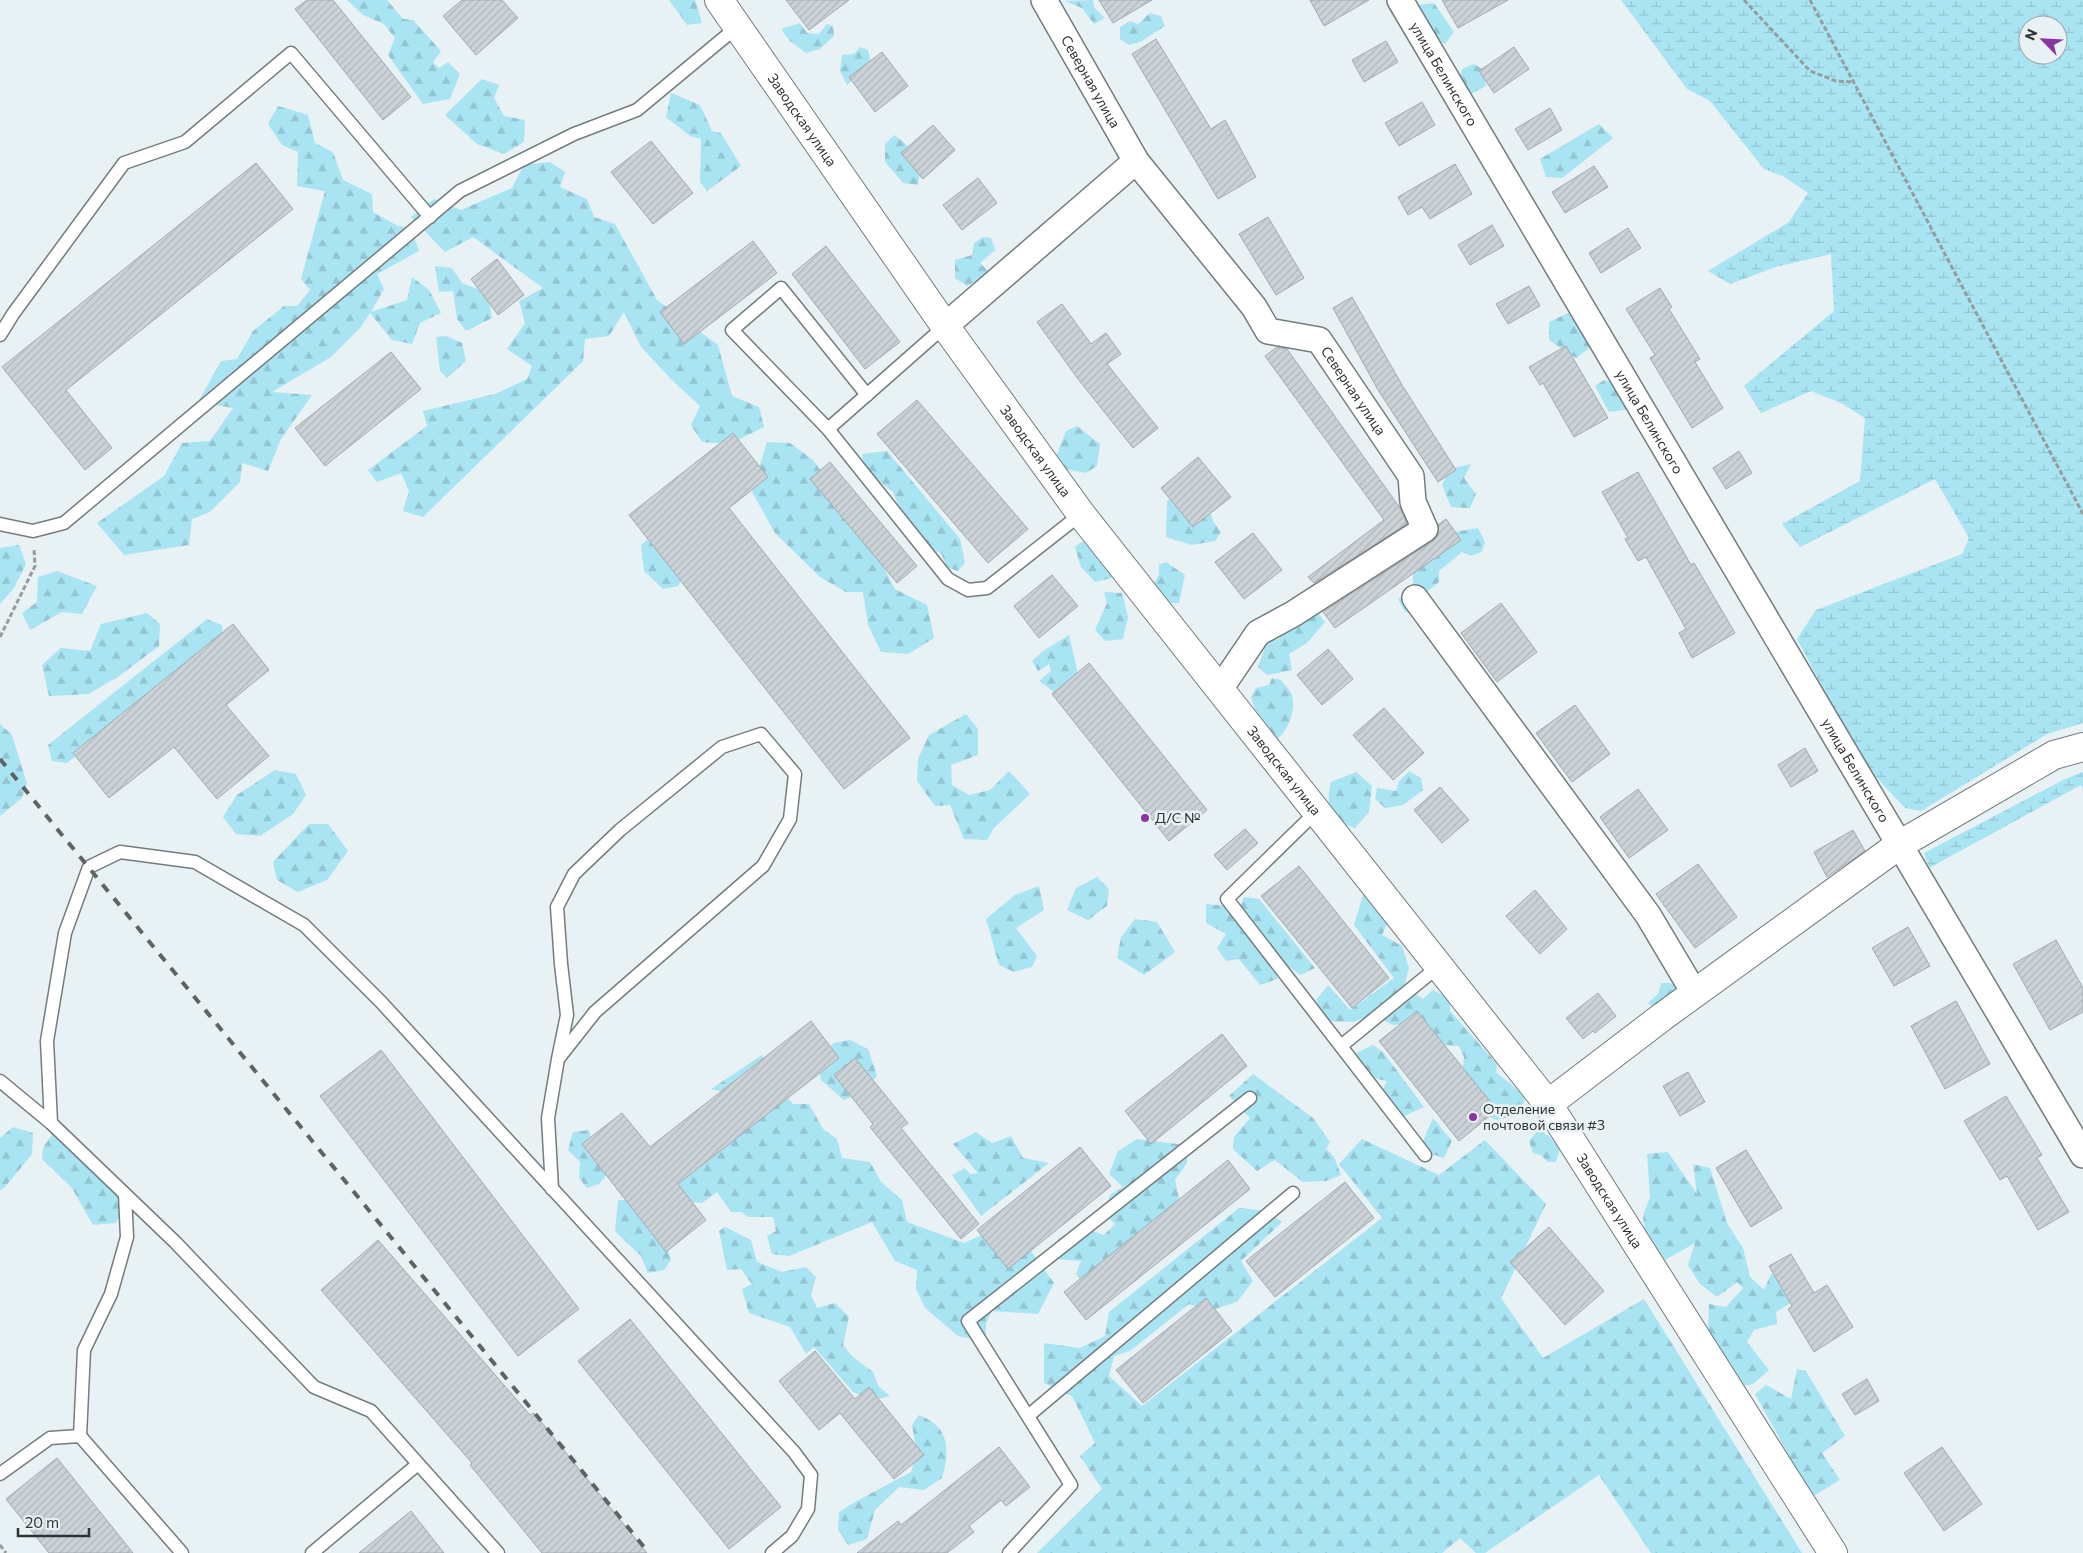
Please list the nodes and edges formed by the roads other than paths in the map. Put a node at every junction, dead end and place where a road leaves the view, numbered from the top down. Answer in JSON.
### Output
{"nodes":[{"id":1,"x":719,"y":0,"type":"edge"},
{"id":2,"x":1044,"y":0,"type":"edge"},
{"id":3,"x":1400,"y":0,"type":"edge"},
{"id":4,"x":737,"y":26,"type":"junction"},
{"id":5,"x":1136,"y":161,"type":"junction"},
{"id":6,"x":430,"y":216,"type":"junction"},
{"id":7,"x":946,"y":326,"type":"junction"},
{"id":8,"x":0,"y":335,"type":"edge"},
{"id":9,"x":867,"y":395,"type":"junction"},
{"id":10,"x":828,"y":429,"type":"junction"},
{"id":11,"x":1081,"y":514,"type":"junction"},
{"id":12,"x":0,"y":524,"type":"edge"},
{"id":13,"x":1414,"y":598,"type":"dead end"},
{"id":14,"x":1220,"y":689,"type":"junction"},
{"id":15,"x":2083,"y":747,"type":"edge"},
{"id":16,"x":1317,"y":811,"type":"junction"},
{"id":17,"x":1899,"y":845,"type":"junction"},
{"id":18,"x":1439,"y":966,"type":"junction"},
{"id":19,"x":1695,"y":994,"type":"junction"},
{"id":20,"x":1341,"y":1046,"type":"junction"},
{"id":21,"x":558,"y":1059,"type":"junction"},
{"id":22,"x":0,"y":1081,"type":"edge"},
{"id":23,"x":1250,"y":1098,"type":"dead end"},
{"id":24,"x":1548,"y":1104,"type":"junction"},
{"id":25,"x":50,"y":1123,"type":"junction"},
{"id":26,"x":1425,"y":1155,"type":"dead end"},
{"id":27,"x":2083,"y":1155,"type":"edge"},
{"id":28,"x":552,"y":1189,"type":"junction"},
{"id":29,"x":1293,"y":1193,"type":"dead end"},
{"id":30,"x":125,"y":1194,"type":"junction"},
{"id":31,"x":1028,"y":1416,"type":"junction"},
{"id":32,"x":80,"y":1436,"type":"junction"},
{"id":33,"x":418,"y":1464,"type":"junction"},
{"id":34,"x":0,"y":1474,"type":"edge"},
{"id":35,"x":182,"y":1553,"type":"edge"},
{"id":36,"x":312,"y":1553,"type":"edge"},
{"id":37,"x":498,"y":1553,"type":"edge"},
{"id":38,"x":772,"y":1553,"type":"edge"},
{"id":39,"x":1009,"y":1553,"type":"edge"},
{"id":40,"x":1833,"y":1553,"type":"edge"}],
"edges":[{"from":1,"to":4,"type":"street","name":"Заводская улица"},
{"from":2,"to":5,"type":"street","name":"Северная улица"},
{"from":3,"to":17,"type":"street","name":"улица Белинского"},
{"from":4,"to":6,"type":"lane"},
{"from":4,"to":7,"type":"street","name":"Заводская улица"},
{"from":5,"to":7,"type":"street"},
{"from":5,"to":14,"type":"street","name":"Северная улица"},
{"from":6,"to":8,"type":"lane"},
{"from":6,"to":12,"type":"lane"},
{"from":7,"to":9,"type":"lane"},
{"from":7,"to":11,"type":"street","name":"Заводская улица"},
{"from":9,"to":10,"type":"lane"},
{"from":9,"to":10,"type":"lane"},
{"from":10,"to":11,"type":"lane"},
{"from":11,"to":14,"type":"street","name":"Заводская улица"},
{"from":13,"to":19,"type":"street"},
{"from":14,"to":16,"type":"street","name":"Заводская улица"},
{"from":15,"to":17,"type":"street"},
{"from":16,"to":18,"type":"street","name":"Заводская улица"},
{"from":16,"to":20,"type":"lane"},
{"from":17,"to":19,"type":"street"},
{"from":17,"to":27,"type":"street","name":"улица Белинского"},
{"from":18,"to":20,"type":"lane"},
{"from":18,"to":24,"type":"street","name":"Заводская улица"},
{"from":19,"to":24,"type":"street"},
{"from":20,"to":26,"type":"lane"},
{"from":21,"to":21,"type":"lane"},
{"from":21,"to":28,"type":"lane"},
{"from":22,"to":25,"type":"lane"},
{"from":23,"to":31,"type":"lane"},
{"from":24,"to":40,"type":"street","name":"Заводская улица"},
{"from":25,"to":28,"type":"lane"},
{"from":25,"to":30,"type":"lane"},
{"from":28,"to":38,"type":"lane"},
{"from":29,"to":31,"type":"lane"},
{"from":30,"to":32,"type":"lane"},
{"from":30,"to":33,"type":"lane"},
{"from":31,"to":39,"type":"lane"},
{"from":32,"to":34,"type":"lane"},
{"from":32,"to":35,"type":"lane"},
{"from":33,"to":36,"type":"lane"},
{"from":33,"to":37,"type":"lane"}]}
